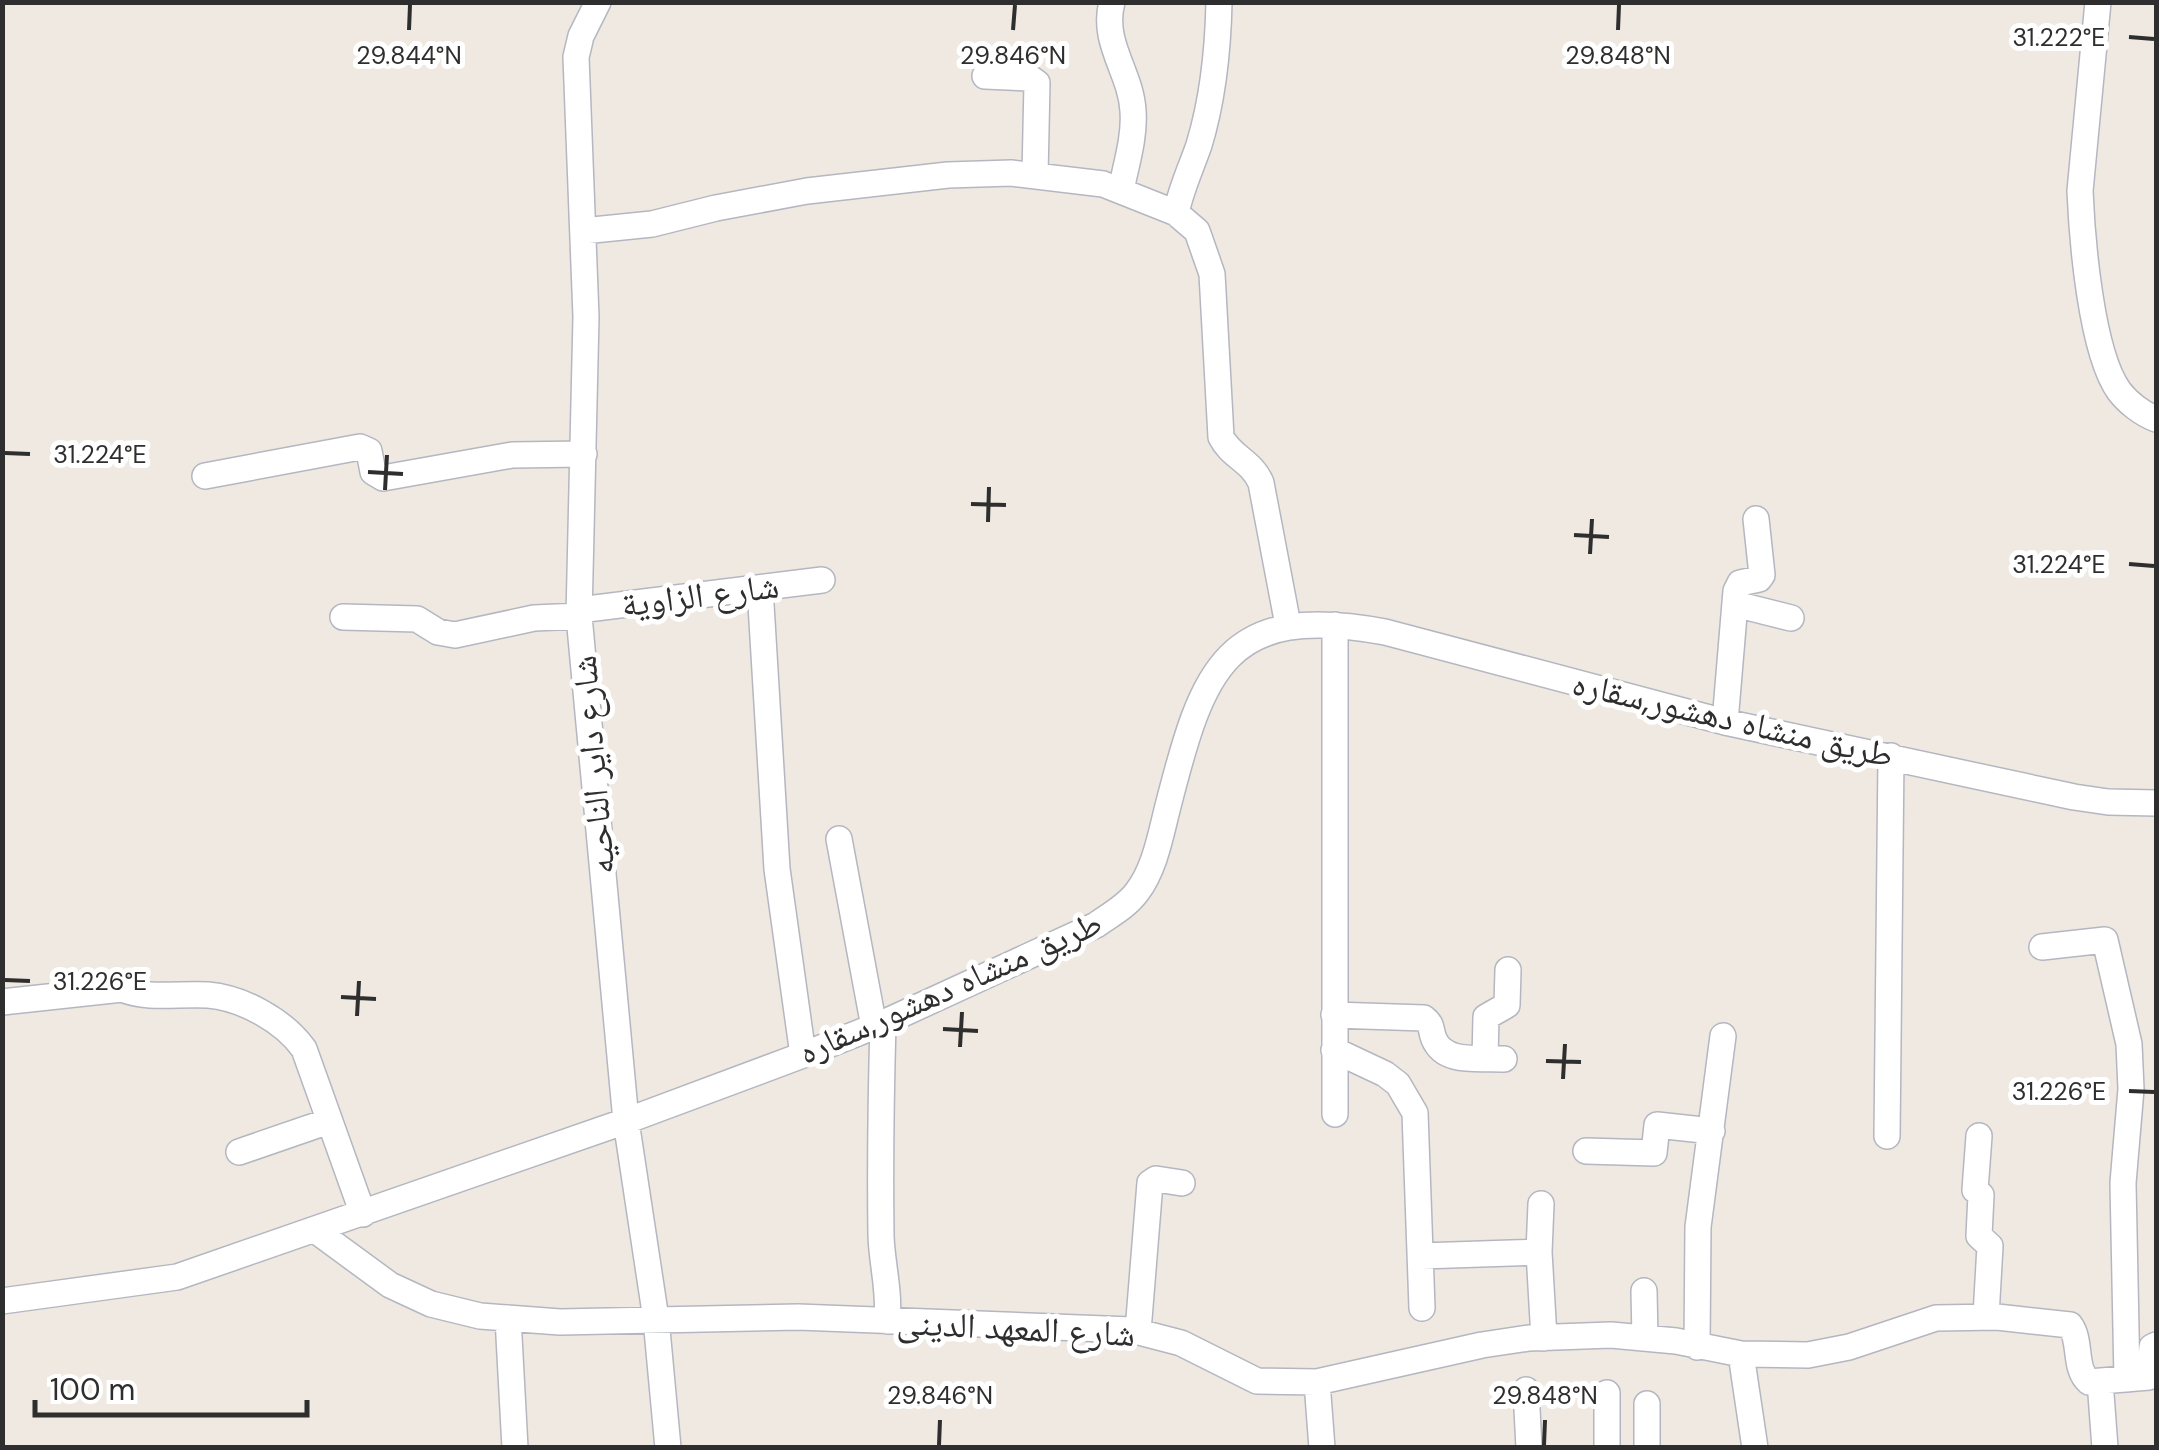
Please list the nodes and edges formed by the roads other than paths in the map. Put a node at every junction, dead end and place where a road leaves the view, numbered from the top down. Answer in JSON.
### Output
{"nodes":[{"id":1,"x":598,"y":2,"type":"edge"},
{"id":2,"x":1112,"y":2,"type":"edge"},
{"id":3,"x":1219,"y":2,"type":"edge"},
{"id":4,"x":2098,"y":2,"type":"edge"},
{"id":5,"x":985,"y":76,"type":"dead end"},
{"id":6,"x":1035,"y":175,"type":"junction"},
{"id":7,"x":1121,"y":190,"type":"junction"},
{"id":8,"x":1176,"y":214,"type":"junction"},
{"id":9,"x":584,"y":231,"type":"junction"},
{"id":10,"x":2156,"y":419,"type":"edge"},
{"id":11,"x":584,"y":454,"type":"junction"},
{"id":12,"x":206,"y":476,"type":"dead end"},
{"id":13,"x":1756,"y":519,"type":"dead end"},
{"id":14,"x":822,"y":580,"type":"dead end"},
{"id":15,"x":760,"y":588,"type":"junction"},
{"id":16,"x":1735,"y":604,"type":"junction"},
{"id":17,"x":579,"y":613,"type":"junction"},
{"id":18,"x":342,"y":617,"type":"dead end"},
{"id":19,"x":1792,"y":618,"type":"dead end"},
{"id":20,"x":1336,"y":624,"type":"junction"},
{"id":21,"x":1288,"y":625,"type":"junction"},
{"id":22,"x":1725,"y":722,"type":"junction"},
{"id":23,"x":1891,"y":756,"type":"junction"},
{"id":24,"x":2156,"y":803,"type":"edge"},
{"id":25,"x":839,"y":838,"type":"dead end"},
{"id":26,"x":2042,"y":947,"type":"dead end"},
{"id":27,"x":1508,"y":970,"type":"dead end"},
{"id":28,"x":2,"y":1002,"type":"edge"},
{"id":29,"x":1334,"y":1016,"type":"junction"},
{"id":30,"x":878,"y":1025,"type":"junction"},
{"id":31,"x":1723,"y":1036,"type":"dead end"},
{"id":32,"x":1334,"y":1050,"type":"junction"},
{"id":33,"x":804,"y":1055,"type":"junction"},
{"id":34,"x":1334,"y":1114,"type":"dead end"},
{"id":35,"x":330,"y":1121,"type":"junction"},
{"id":36,"x":626,"y":1121,"type":"junction"},
{"id":37,"x":1712,"y":1132,"type":"junction"},
{"id":38,"x":1887,"y":1136,"type":"dead end"},
{"id":39,"x":1980,"y":1136,"type":"dead end"},
{"id":40,"x":1586,"y":1151,"type":"dead end"},
{"id":41,"x":239,"y":1152,"type":"dead end"},
{"id":42,"x":1182,"y":1183,"type":"dead end"},
{"id":43,"x":1541,"y":1204,"type":"dead end"},
{"id":44,"x":363,"y":1214,"type":"junction"},
{"id":45,"x":314,"y":1230,"type":"junction"},
{"id":46,"x":1538,"y":1252,"type":"junction"},
{"id":47,"x":1421,"y":1256,"type":"junction"},
{"id":48,"x":1644,"y":1291,"type":"dead end"},
{"id":49,"x":2,"y":1301,"type":"edge"},
{"id":50,"x":1422,"y":1308,"type":"dead end"},
{"id":51,"x":1986,"y":1316,"type":"junction"},
{"id":52,"x":508,"y":1318,"type":"junction"},
{"id":53,"x":656,"y":1319,"type":"junction"},
{"id":54,"x":887,"y":1321,"type":"junction"},
{"id":55,"x":1138,"y":1331,"type":"junction"},
{"id":56,"x":1544,"y":1338,"type":"junction"},
{"id":57,"x":1645,"y":1338,"type":"junction"},
{"id":58,"x":2156,"y":1345,"type":"edge"},
{"id":59,"x":1697,"y":1347,"type":"junction"},
{"id":60,"x":1741,"y":1354,"type":"junction"},
{"id":61,"x":2127,"y":1379,"type":"junction"},
{"id":62,"x":2100,"y":1381,"type":"junction"},
{"id":63,"x":1316,"y":1382,"type":"junction"},
{"id":64,"x":1526,"y":1390,"type":"dead end"},
{"id":65,"x":1607,"y":1393,"type":"dead end"},
{"id":66,"x":1647,"y":1404,"type":"dead end"},
{"id":67,"x":515,"y":1448,"type":"edge"},
{"id":68,"x":668,"y":1448,"type":"edge"},
{"id":69,"x":1322,"y":1448,"type":"edge"},
{"id":70,"x":1529,"y":1448,"type":"edge"},
{"id":71,"x":1607,"y":1448,"type":"edge"},
{"id":72,"x":1647,"y":1448,"type":"edge"},
{"id":73,"x":1755,"y":1448,"type":"edge"},
{"id":74,"x":2105,"y":1448,"type":"edge"}],
"edges":[{"from":1,"to":9,"type":"street","name":"شارع داير الناحيه"},
{"from":2,"to":7,"type":"street"},
{"from":3,"to":8,"type":"street"},
{"from":4,"to":10,"type":"street"},
{"from":5,"to":6,"type":"street"},
{"from":6,"to":7,"type":"street"},
{"from":6,"to":9,"type":"street"},
{"from":7,"to":8,"type":"street"},
{"from":8,"to":21,"type":"street"},
{"from":9,"to":11,"type":"street","name":"شارع داير الناحيه"},
{"from":11,"to":12,"type":"street"},
{"from":11,"to":17,"type":"street","name":"شارع داير الناحيه"},
{"from":13,"to":16,"type":"street"},
{"from":14,"to":15,"type":"street","name":"شارع الزاوية"},
{"from":15,"to":17,"type":"street","name":"شارع الزاوية"},
{"from":15,"to":33,"type":"street"},
{"from":16,"to":19,"type":"street"},
{"from":16,"to":22,"type":"street"},
{"from":17,"to":18,"type":"street","name":"شارع الزاوية"},
{"from":17,"to":36,"type":"street","name":"شارع داير الناحيه"},
{"from":20,"to":21,"type":"street","name":"طريق منشاه دهشور,سقاره"},
{"from":20,"to":22,"type":"street","name":"طريق منشاه دهشور,سقاره"},
{"from":20,"to":29,"type":"street"},
{"from":21,"to":30,"type":"street","name":"طريق منشاه دهشور,سقاره"},
{"from":22,"to":23,"type":"street","name":"طريق منشاه دهشور,سقاره"},
{"from":23,"to":24,"type":"street","name":"طريق منشاه دهشور,سقاره"},
{"from":23,"to":38,"type":"street"},
{"from":25,"to":30,"type":"street"},
{"from":26,"to":61,"type":"street"},
{"from":27,"to":29,"type":"street"},
{"from":28,"to":35,"type":"street"},
{"from":29,"to":32,"type":"street"},
{"from":30,"to":33,"type":"street","name":"طريق منشاه دهشور,سقاره"},
{"from":30,"to":54,"type":"street"},
{"from":31,"to":37,"type":"street"},
{"from":32,"to":34,"type":"street"},
{"from":32,"to":47,"type":"street"},
{"from":33,"to":36,"type":"street","name":"طريق منشاه دهشور,سقاره"},
{"from":35,"to":41,"type":"street"},
{"from":35,"to":44,"type":"street"},
{"from":36,"to":44,"type":"street","name":"طريق منشاه دهشور,سقاره"},
{"from":36,"to":53,"type":"street","name":"شارع داير الناحيه"},
{"from":37,"to":40,"type":"street"},
{"from":37,"to":59,"type":"street"},
{"from":39,"to":51,"type":"street"},
{"from":42,"to":55,"type":"street"},
{"from":43,"to":46,"type":"street"},
{"from":44,"to":45,"type":"street","name":"طريق منشاه دهشور,سقاره"},
{"from":45,"to":49,"type":"street","name":"طريق منشاه دهشور,سقاره"},
{"from":45,"to":52,"type":"street","name":"شارع المعهد الدينى"},
{"from":46,"to":47,"type":"street"},
{"from":46,"to":56,"type":"street"},
{"from":47,"to":50,"type":"street"},
{"from":48,"to":57,"type":"street"},
{"from":51,"to":60,"type":"street","name":"شارع المعهد الدينى"},
{"from":51,"to":62,"type":"street","name":"شارع المعهد الدينى"},
{"from":52,"to":53,"type":"street","name":"شارع المعهد الدينى"},
{"from":52,"to":67,"type":"street"},
{"from":53,"to":54,"type":"street","name":"شارع المعهد الدينى"},
{"from":53,"to":68,"type":"street","name":"شارع داير الناحيه"},
{"from":54,"to":55,"type":"street","name":"شارع المعهد الدينى"},
{"from":55,"to":63,"type":"street","name":"شارع المعهد الدينى"},
{"from":56,"to":57,"type":"street","name":"شارع المعهد الدينى"},
{"from":56,"to":63,"type":"street","name":"شارع المعهد الدينى"},
{"from":57,"to":59,"type":"street","name":"شارع المعهد الدينى"},
{"from":58,"to":61,"type":"street"},
{"from":59,"to":60,"type":"street","name":"شارع المعهد الدينى"},
{"from":60,"to":73,"type":"street"},
{"from":61,"to":62,"type":"street"},
{"from":62,"to":74,"type":"street"},
{"from":63,"to":69,"type":"street"},
{"from":64,"to":70,"type":"street"},
{"from":65,"to":71,"type":"street"},
{"from":66,"to":72,"type":"street"}]}
